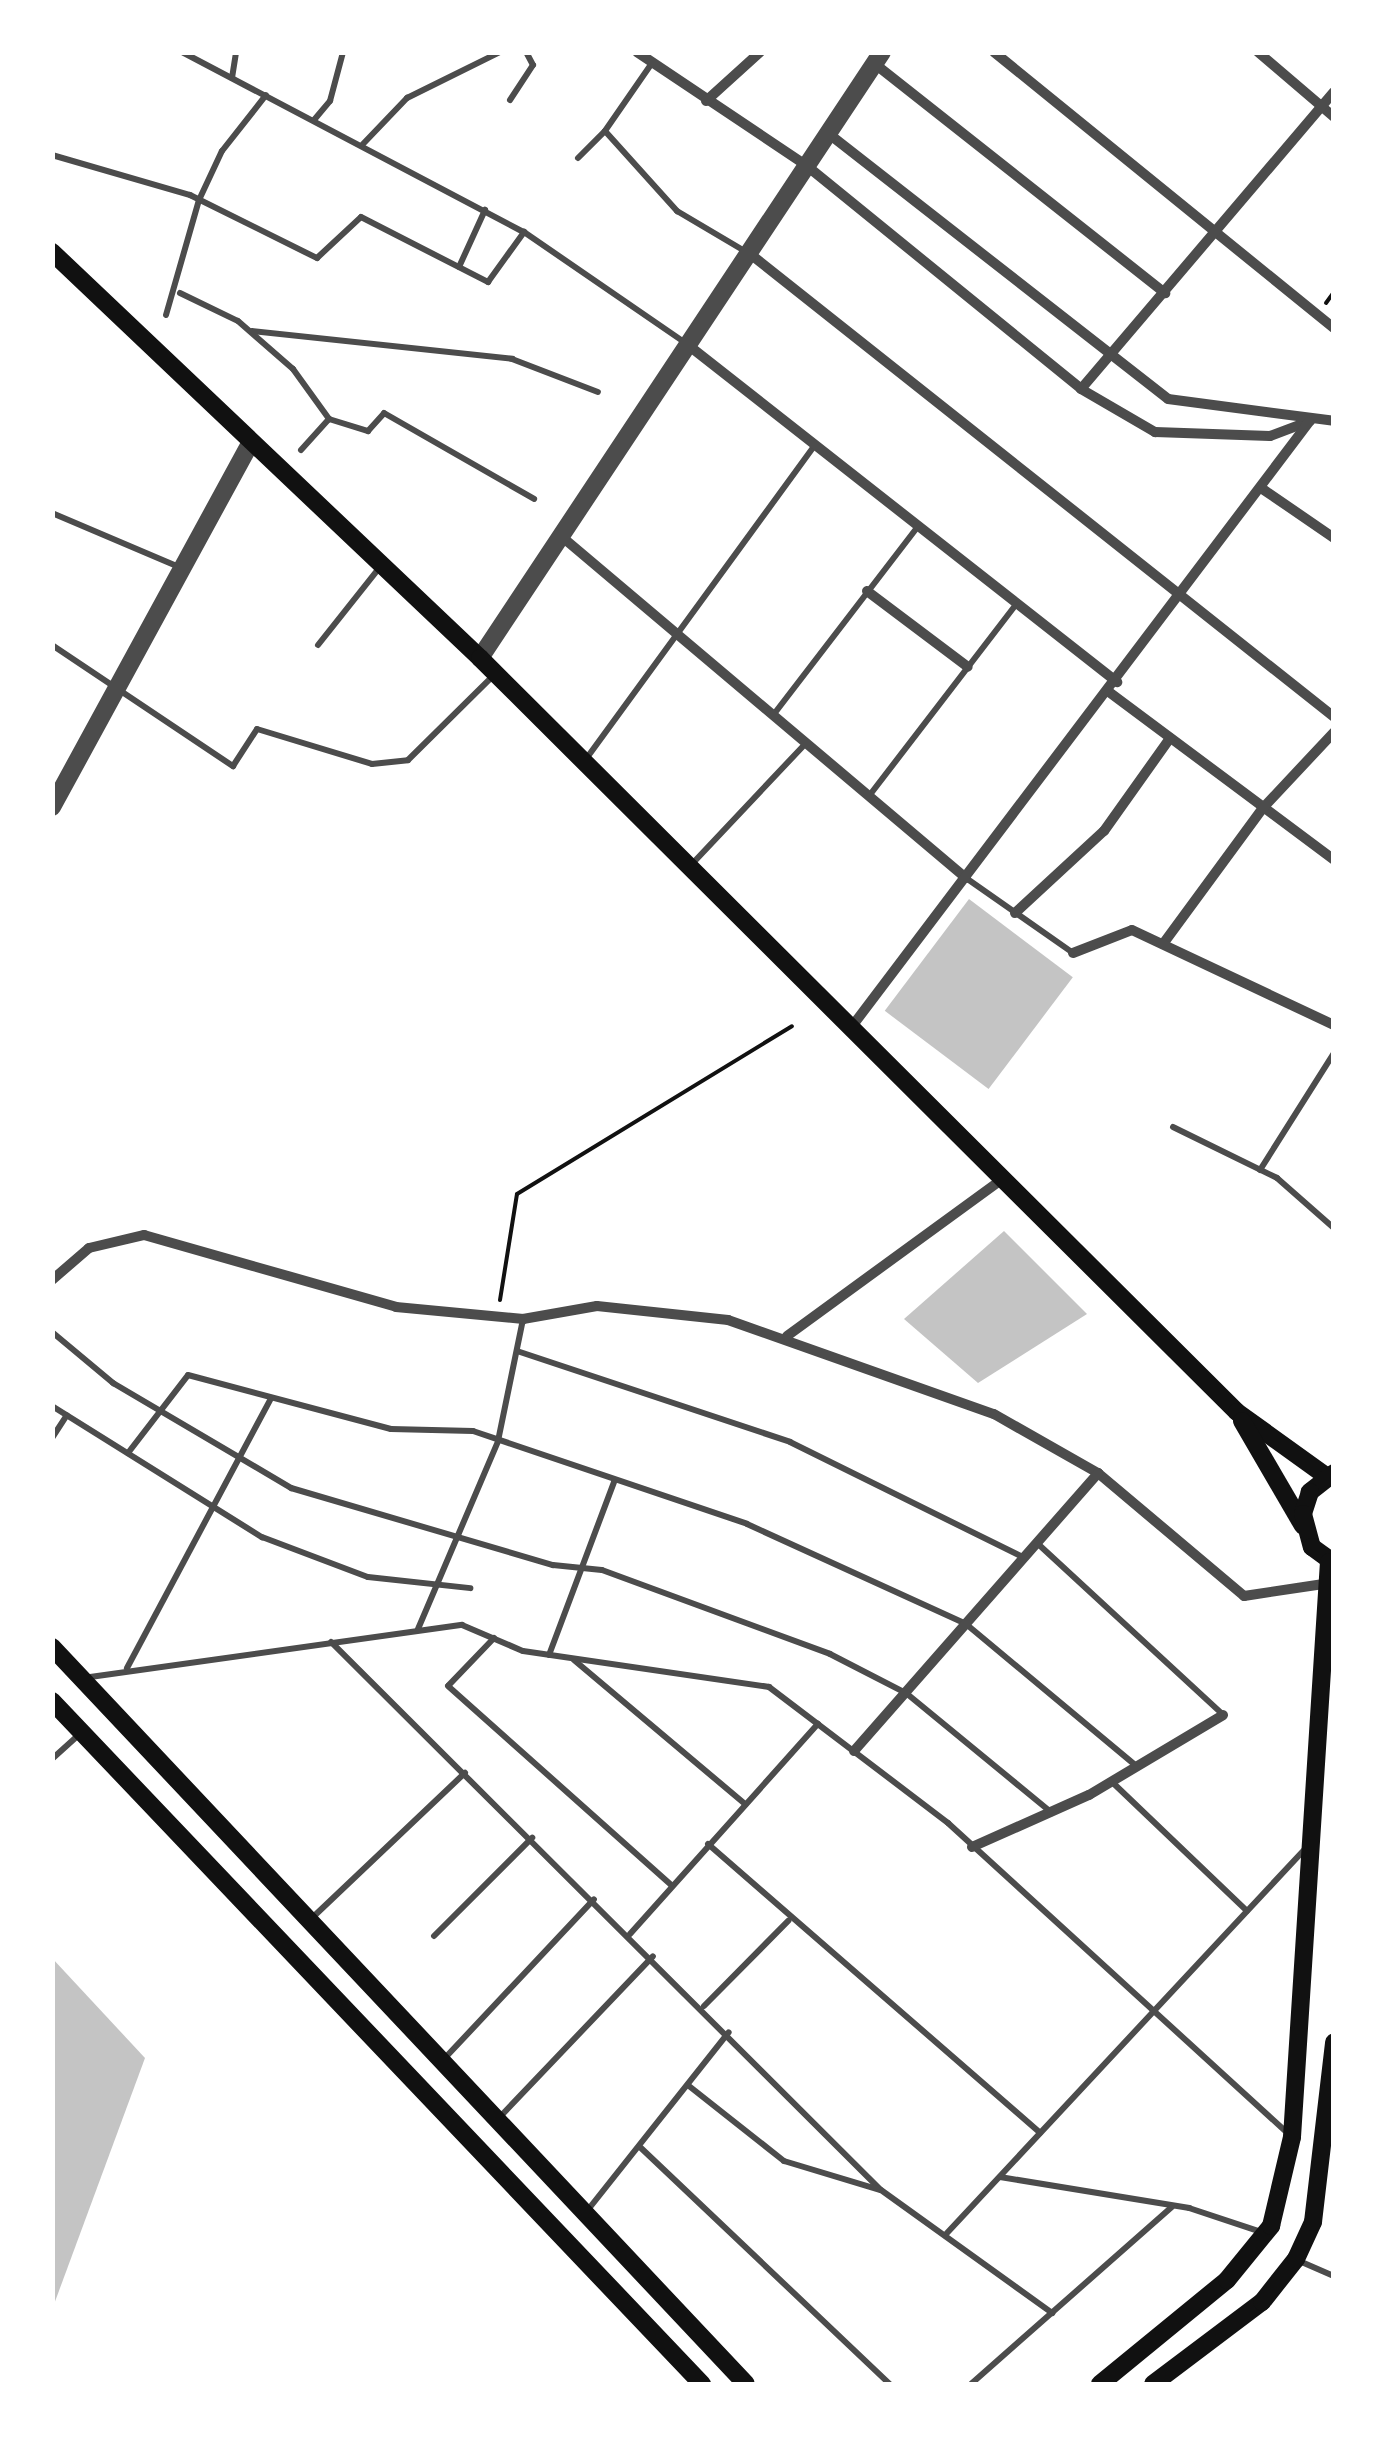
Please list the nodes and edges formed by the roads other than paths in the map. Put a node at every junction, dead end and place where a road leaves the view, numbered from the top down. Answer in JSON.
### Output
{"nodes":[{"id":1,"x":182,"y":52,"type":"edge"},
{"id":2,"x":236,"y":52,"type":"edge"},
{"id":3,"x":343,"y":52,"type":"edge"},
{"id":4,"x":500,"y":52,"type":"edge"},
{"id":5,"x":526,"y":52,"type":"edge"},
{"id":6,"x":637,"y":52,"type":"edge"},
{"id":7,"x":760,"y":52,"type":"edge"},
{"id":8,"x":994,"y":52,"type":"edge"},
{"id":9,"x":1258,"y":52,"type":"edge"},
{"id":10,"x":873,"y":56,"type":"edge"},
{"id":11,"x":652,"y":63,"type":"junction"},
{"id":12,"x":232,"y":78,"type":"junction"},
{"id":13,"x":1334,"y":92,"type":"edge"},
{"id":14,"x":266,"y":95,"type":"junction"},
{"id":15,"x":510,"y":100,"type":"dead end"},
{"id":16,"x":706,"y":101,"type":"junction"},
{"id":17,"x":1321,"y":106,"type":"junction"},
{"id":18,"x":1334,"y":117,"type":"edge"},
{"id":19,"x":314,"y":120,"type":"junction"},
{"id":20,"x":605,"y":131,"type":"junction"},
{"id":21,"x":829,"y":134,"type":"junction"},
{"id":22,"x":363,"y":145,"type":"junction"},
{"id":23,"x":52,"y":155,"type":"edge"},
{"id":24,"x":578,"y":158,"type":"dead end"},
{"id":25,"x":808,"y":166,"type":"junction"},
{"id":26,"x":198,"y":200,"type":"junction"},
{"id":27,"x":486,"y":210,"type":"junction"},
{"id":28,"x":1215,"y":231,"type":"junction"},
{"id":29,"x":524,"y":232,"type":"junction"},
{"id":30,"x":52,"y":252,"type":"edge"},
{"id":31,"x":749,"y":253,"type":"junction"},
{"id":32,"x":459,"y":267,"type":"junction"},
{"id":33,"x":180,"y":292,"type":"junction"},
{"id":34,"x":1165,"y":293,"type":"junction"},
{"id":35,"x":166,"y":315,"type":"dead end"},
{"id":36,"x":1334,"y":328,"type":"edge"},
{"id":37,"x":250,"y":331,"type":"junction"},
{"id":38,"x":688,"y":345,"type":"junction"},
{"id":39,"x":1107,"y":359,"type":"junction"},
{"id":40,"x":1081,"y":389,"type":"junction"},
{"id":41,"x":598,"y":392,"type":"dead end"},
{"id":42,"x":328,"y":419,"type":"junction"},
{"id":43,"x":1310,"y":421,"type":"junction"},
{"id":44,"x":1334,"y":421,"type":"edge"},
{"id":45,"x":815,"y":445,"type":"junction"},
{"id":46,"x":250,"y":446,"type":"junction"},
{"id":47,"x":301,"y":450,"type":"dead end"},
{"id":48,"x":1264,"y":490,"type":"junction"},
{"id":49,"x":534,"y":499,"type":"dead end"},
{"id":50,"x":52,"y":513,"type":"edge"},
{"id":51,"x":918,"y":526,"type":"junction"},
{"id":52,"x":561,"y":536,"type":"junction"},
{"id":53,"x":1334,"y":538,"type":"edge"},
{"id":54,"x":380,"y":566,"type":"junction"},
{"id":55,"x":179,"y":567,"type":"junction"},
{"id":56,"x":867,"y":591,"type":"junction"},
{"id":57,"x":1180,"y":599,"type":"junction"},
{"id":58,"x":1017,"y":604,"type":"junction"},
{"id":59,"x":682,"y":638,"type":"junction"},
{"id":60,"x":52,"y":646,"type":"edge"},
{"id":61,"x":318,"y":646,"type":"dead end"},
{"id":62,"x":480,"y":658,"type":"junction"},
{"id":63,"x":968,"y":667,"type":"junction"},
{"id":64,"x":496,"y":673,"type":"junction"},
{"id":65,"x":117,"y":680,"type":"junction"},
{"id":66,"x":1113,"y":687,"type":"junction"},
{"id":67,"x":773,"y":715,"type":"junction"},
{"id":68,"x":1334,"y":717,"type":"edge"},
{"id":69,"x":1334,"y":732,"type":"edge"},
{"id":70,"x":1170,"y":738,"type":"junction"},
{"id":71,"x":806,"y":742,"type":"junction"},
{"id":72,"x":583,"y":762,"type":"junction"},
{"id":73,"x":870,"y":796,"type":"junction"},
{"id":74,"x":52,"y":807,"type":"edge"},
{"id":75,"x":1262,"y":808,"type":"junction"},
{"id":76,"x":1334,"y":860,"type":"edge"},
{"id":77,"x":688,"y":868,"type":"junction"},
{"id":78,"x":966,"y":878,"type":"junction"},
{"id":79,"x":1016,"y":913,"type":"junction"},
{"id":80,"x":1163,"y":944,"type":"junction"},
{"id":81,"x":1073,"y":953,"type":"joint"},
{"id":82,"x":1334,"y":1025,"type":"edge"},
{"id":83,"x":850,"y":1029,"type":"junction"},
{"id":84,"x":1334,"y":1052,"type":"edge"},
{"id":85,"x":1172,"y":1126,"type":"dead end"},
{"id":86,"x":1260,"y":1170,"type":"junction"},
{"id":87,"x":1006,"y":1177,"type":"junction"},
{"id":88,"x":1334,"y":1228,"type":"edge"},
{"id":89,"x":52,"y":1280,"type":"edge"},
{"id":90,"x":523,"y":1319,"type":"junction"},
{"id":91,"x":52,"y":1332,"type":"edge"},
{"id":92,"x":787,"y":1336,"type":"junction"},
{"id":93,"x":516,"y":1351,"type":"junction"},
{"id":94,"x":270,"y":1400,"type":"junction"},
{"id":95,"x":52,"y":1406,"type":"edge"},
{"id":96,"x":160,"y":1412,"type":"junction"},
{"id":97,"x":1237,"y":1412,"type":"junction"},
{"id":98,"x":67,"y":1415,"type":"junction"},
{"id":99,"x":52,"y":1438,"type":"edge"},
{"id":100,"x":498,"y":1440,"type":"junction"},
{"id":101,"x":128,"y":1453,"type":"junction"},
{"id":102,"x":240,"y":1464,"type":"junction"},
{"id":103,"x":1098,"y":1473,"type":"junction"},
{"id":104,"x":1330,"y":1474,"type":"edge"},
{"id":105,"x":614,"y":1482,"type":"junction"},
{"id":106,"x":219,"y":1507,"type":"junction"},
{"id":107,"x":1303,"y":1526,"type":"junction"},
{"id":108,"x":458,"y":1535,"type":"junction"},
{"id":109,"x":1037,"y":1542,"type":"junction"},
{"id":110,"x":1024,"y":1558,"type":"junction"},
{"id":111,"x":1331,"y":1562,"type":"edge"},
{"id":112,"x":582,"y":1568,"type":"junction"},
{"id":113,"x":438,"y":1581,"type":"junction"},
{"id":114,"x":1330,"y":1583,"type":"junction"},
{"id":115,"x":470,"y":1588,"type":"dead end"},
{"id":116,"x":966,"y":1624,"type":"junction"},
{"id":117,"x":418,"y":1630,"type":"junction"},
{"id":118,"x":494,"y":1638,"type":"junction"},
{"id":119,"x":330,"y":1641,"type":"junction"},
{"id":120,"x":52,"y":1647,"type":"edge"},
{"id":121,"x":548,"y":1654,"type":"junction"},
{"id":122,"x":572,"y":1658,"type":"junction"},
{"id":123,"x":126,"y":1669,"type":"junction"},
{"id":124,"x":84,"y":1678,"type":"junction"},
{"id":125,"x":906,"y":1693,"type":"junction"},
{"id":126,"x":52,"y":1701,"type":"edge"},
{"id":127,"x":1223,"y":1715,"type":"joint"},
{"id":128,"x":818,"y":1724,"type":"junction"},
{"id":129,"x":85,"y":1730,"type":"junction"},
{"id":130,"x":854,"y":1752,"type":"junction"},
{"id":131,"x":52,"y":1759,"type":"edge"},
{"id":132,"x":1136,"y":1765,"type":"junction"},
{"id":133,"x":465,"y":1773,"type":"junction"},
{"id":134,"x":1111,"y":1781,"type":"junction"},
{"id":135,"x":745,"y":1804,"type":"junction"},
{"id":136,"x":1053,"y":1814,"type":"junction"},
{"id":137,"x":532,"y":1838,"type":"junction"},
{"id":138,"x":1312,"y":1842,"type":"junction"},
{"id":139,"x":708,"y":1844,"type":"junction"},
{"id":140,"x":972,"y":1846,"type":"junction"},
{"id":141,"x":671,"y":1885,"type":"junction"},
{"id":142,"x":594,"y":1899,"type":"junction"},
{"id":143,"x":1248,"y":1911,"type":"junction"},
{"id":144,"x":311,"y":1919,"type":"junction"},
{"id":145,"x":788,"y":1921,"type":"junction"},
{"id":146,"x":630,"y":1934,"type":"junction"},
{"id":147,"x":434,"y":1936,"type":"dead end"},
{"id":148,"x":653,"y":1956,"type":"junction"},
{"id":149,"x":704,"y":2006,"type":"junction"},
{"id":150,"x":1152,"y":2018,"type":"junction"},
{"id":151,"x":729,"y":2032,"type":"junction"},
{"id":152,"x":1334,"y":2042,"type":"edge"},
{"id":153,"x":1333,"y":2057,"type":"edge"},
{"id":154,"x":444,"y":2060,"type":"junction"},
{"id":155,"x":689,"y":2086,"type":"junction"},
{"id":156,"x":496,"y":2121,"type":"junction"},
{"id":157,"x":1040,"y":2133,"type":"junction"},
{"id":158,"x":1292,"y":2137,"type":"junction"},
{"id":159,"x":641,"y":2148,"type":"junction"},
{"id":160,"x":1000,"y":2176,"type":"junction"},
{"id":161,"x":881,"y":2190,"type":"junction"},
{"id":162,"x":1173,"y":2206,"type":"junction"},
{"id":163,"x":583,"y":2215,"type":"junction"},
{"id":164,"x":947,"y":2233,"type":"junction"},
{"id":165,"x":1265,"y":2233,"type":"junction"},
{"id":166,"x":603,"y":2236,"type":"junction"},
{"id":167,"x":576,"y":2258,"type":"junction"},
{"id":168,"x":1296,"y":2259,"type":"junction"},
{"id":169,"x":1334,"y":2276,"type":"edge"},
{"id":170,"x":1052,"y":2312,"type":"junction"},
{"id":171,"x":702,"y":2384,"type":"edge"},
{"id":172,"x":746,"y":2384,"type":"edge"},
{"id":173,"x":890,"y":2384,"type":"edge"},
{"id":174,"x":971,"y":2384,"type":"edge"},
{"id":175,"x":1100,"y":2384,"type":"edge"},
{"id":176,"x":1153,"y":2384,"type":"edge"}],
"edges":[{"from":1,"to":12,"type":"lane"},
{"from":2,"to":12,"type":"lane"},
{"from":3,"to":19,"type":"lane"},
{"from":4,"to":22,"type":"lane"},
{"from":5,"to":15,"type":"lane"},
{"from":6,"to":11,"type":"street"},
{"from":7,"to":16,"type":"street"},
{"from":8,"to":28,"type":"street"},
{"from":9,"to":17,"type":"street"},
{"from":10,"to":21,"type":"street"},
{"from":10,"to":34,"type":"street"},
{"from":11,"to":16,"type":"street"},
{"from":11,"to":20,"type":"lane"},
{"from":12,"to":14,"type":"lane"},
{"from":13,"to":17,"type":"street"},
{"from":14,"to":19,"type":"lane"},
{"from":14,"to":26,"type":"lane"},
{"from":16,"to":25,"type":"street"},
{"from":17,"to":18,"type":"street"},
{"from":17,"to":28,"type":"street"},
{"from":19,"to":22,"type":"lane"},
{"from":20,"to":24,"type":"lane"},
{"from":20,"to":31,"type":"lane"},
{"from":21,"to":25,"type":"street"},
{"from":21,"to":39,"type":"street"},
{"from":22,"to":27,"type":"lane"},
{"from":23,"to":26,"type":"lane"},
{"from":25,"to":31,"type":"street"},
{"from":25,"to":40,"type":"street"},
{"from":26,"to":32,"type":"lane"},
{"from":26,"to":33,"type":"lane"},
{"from":27,"to":29,"type":"lane"},
{"from":27,"to":32,"type":"lane"},
{"from":28,"to":34,"type":"street"},
{"from":28,"to":36,"type":"street"},
{"from":29,"to":32,"type":"lane"},
{"from":29,"to":38,"type":"lane"},
{"from":30,"to":46,"type":"main road"},
{"from":31,"to":38,"type":"street"},
{"from":31,"to":57,"type":"street"},
{"from":33,"to":35,"type":"lane"},
{"from":33,"to":37,"type":"lane"},
{"from":34,"to":39,"type":"street"},
{"from":37,"to":41,"type":"lane"},
{"from":37,"to":42,"type":"lane"},
{"from":38,"to":45,"type":"street"},
{"from":38,"to":52,"type":"street"},
{"from":39,"to":40,"type":"street"},
{"from":39,"to":43,"type":"street"},
{"from":40,"to":43,"type":"street"},
{"from":42,"to":47,"type":"lane"},
{"from":42,"to":49,"type":"lane"},
{"from":43,"to":44,"type":"street"},
{"from":43,"to":48,"type":"street"},
{"from":45,"to":51,"type":"street"},
{"from":45,"to":59,"type":"lane"},
{"from":46,"to":54,"type":"main road"},
{"from":46,"to":55,"type":"street"},
{"from":48,"to":53,"type":"street"},
{"from":48,"to":57,"type":"street"},
{"from":50,"to":55,"type":"lane"},
{"from":51,"to":56,"type":"lane"},
{"from":51,"to":58,"type":"street"},
{"from":52,"to":59,"type":"street"},
{"from":52,"to":62,"type":"street"},
{"from":54,"to":61,"type":"lane"},
{"from":54,"to":62,"type":"main road"},
{"from":55,"to":65,"type":"street"},
{"from":56,"to":63,"type":"street"},
{"from":56,"to":67,"type":"lane"},
{"from":57,"to":66,"type":"street"},
{"from":57,"to":68,"type":"street"},
{"from":58,"to":63,"type":"lane"},
{"from":58,"to":66,"type":"street"},
{"from":58,"to":73,"type":"lane"},
{"from":59,"to":67,"type":"street"},
{"from":59,"to":72,"type":"lane"},
{"from":60,"to":65,"type":"lane"},
{"from":62,"to":64,"type":"main road"},
{"from":63,"to":73,"type":"lane"},
{"from":64,"to":65,"type":"lane"},
{"from":64,"to":72,"type":"main road"},
{"from":65,"to":74,"type":"street"},
{"from":66,"to":70,"type":"street"},
{"from":66,"to":78,"type":"street"},
{"from":67,"to":71,"type":"street"},
{"from":69,"to":75,"type":"street"},
{"from":70,"to":75,"type":"street"},
{"from":70,"to":79,"type":"street"},
{"from":71,"to":73,"type":"street"},
{"from":71,"to":77,"type":"lane"},
{"from":72,"to":77,"type":"main road"},
{"from":73,"to":78,"type":"street"},
{"from":75,"to":76,"type":"street"},
{"from":75,"to":80,"type":"street"},
{"from":77,"to":83,"type":"main road"},
{"from":78,"to":79,"type":"lane"},
{"from":78,"to":83,"type":"street"},
{"from":79,"to":81,"type":"lane"},
{"from":80,"to":81,"type":"street"},
{"from":80,"to":82,"type":"street"},
{"from":83,"to":87,"type":"main road"},
{"from":84,"to":86,"type":"lane"},
{"from":85,"to":86,"type":"lane"},
{"from":86,"to":88,"type":"lane"},
{"from":87,"to":92,"type":"street"},
{"from":87,"to":97,"type":"main road"},
{"from":89,"to":90,"type":"street"},
{"from":90,"to":92,"type":"street"},
{"from":90,"to":93,"type":"lane"},
{"from":91,"to":96,"type":"lane"},
{"from":92,"to":103,"type":"street"},
{"from":93,"to":100,"type":"lane"},
{"from":93,"to":110,"type":"lane"},
{"from":94,"to":96,"type":"lane"},
{"from":94,"to":100,"type":"lane"},
{"from":94,"to":102,"type":"lane"},
{"from":95,"to":98,"type":"lane"},
{"from":96,"to":101,"type":"lane"},
{"from":96,"to":102,"type":"lane"},
{"from":97,"to":104,"type":"main road"},
{"from":97,"to":107,"type":"main road"},
{"from":98,"to":99,"type":"lane"},
{"from":98,"to":101,"type":"lane"},
{"from":100,"to":105,"type":"lane"},
{"from":100,"to":108,"type":"lane"},
{"from":101,"to":106,"type":"lane"},
{"from":102,"to":106,"type":"lane"},
{"from":102,"to":108,"type":"lane"},
{"from":103,"to":109,"type":"street"},
{"from":103,"to":114,"type":"street"},
{"from":104,"to":107,"type":"main road"},
{"from":105,"to":112,"type":"lane"},
{"from":105,"to":116,"type":"lane"},
{"from":106,"to":113,"type":"lane"},
{"from":106,"to":123,"type":"lane"},
{"from":107,"to":111,"type":"main road"},
{"from":108,"to":112,"type":"lane"},
{"from":108,"to":113,"type":"lane"},
{"from":109,"to":110,"type":"street"},
{"from":109,"to":127,"type":"lane"},
{"from":110,"to":116,"type":"street"},
{"from":111,"to":114,"type":"main road"},
{"from":112,"to":121,"type":"lane"},
{"from":112,"to":125,"type":"lane"},
{"from":113,"to":115,"type":"lane"},
{"from":113,"to":117,"type":"lane"},
{"from":114,"to":138,"type":"main road"},
{"from":116,"to":125,"type":"street"},
{"from":116,"to":132,"type":"lane"},
{"from":117,"to":118,"type":"lane"},
{"from":117,"to":119,"type":"lane"},
{"from":118,"to":121,"type":"lane"},
{"from":118,"to":141,"type":"lane"},
{"from":119,"to":123,"type":"lane"},
{"from":119,"to":133,"type":"lane"},
{"from":120,"to":124,"type":"main road"},
{"from":121,"to":122,"type":"lane"},
{"from":122,"to":128,"type":"lane"},
{"from":122,"to":135,"type":"lane"},
{"from":123,"to":124,"type":"lane"},
{"from":124,"to":144,"type":"main road"},
{"from":125,"to":130,"type":"street"},
{"from":125,"to":136,"type":"lane"},
{"from":126,"to":129,"type":"main road"},
{"from":127,"to":132,"type":"street"},
{"from":128,"to":130,"type":"lane"},
{"from":128,"to":135,"type":"lane"},
{"from":129,"to":131,"type":"lane"},
{"from":129,"to":167,"type":"main road"},
{"from":130,"to":140,"type":"lane"},
{"from":132,"to":134,"type":"street"},
{"from":133,"to":137,"type":"lane"},
{"from":133,"to":144,"type":"lane"},
{"from":134,"to":136,"type":"street"},
{"from":134,"to":143,"type":"lane"},
{"from":135,"to":139,"type":"lane"},
{"from":136,"to":140,"type":"street"},
{"from":137,"to":142,"type":"lane"},
{"from":137,"to":147,"type":"lane"},
{"from":138,"to":143,"type":"lane"},
{"from":138,"to":158,"type":"main road"},
{"from":139,"to":141,"type":"lane"},
{"from":139,"to":145,"type":"lane"},
{"from":140,"to":150,"type":"lane"},
{"from":141,"to":146,"type":"lane"},
{"from":142,"to":146,"type":"lane"},
{"from":142,"to":154,"type":"lane"},
{"from":143,"to":150,"type":"lane"},
{"from":144,"to":154,"type":"main road"},
{"from":145,"to":149,"type":"lane"},
{"from":145,"to":157,"type":"lane"},
{"from":146,"to":148,"type":"lane"},
{"from":148,"to":149,"type":"lane"},
{"from":148,"to":156,"type":"lane"},
{"from":149,"to":151,"type":"lane"},
{"from":150,"to":157,"type":"lane"},
{"from":150,"to":158,"type":"lane"},
{"from":151,"to":155,"type":"lane"},
{"from":151,"to":161,"type":"lane"},
{"from":152,"to":153,"type":"main road"},
{"from":153,"to":168,"type":"main road"},
{"from":154,"to":156,"type":"main road"},
{"from":155,"to":159,"type":"lane"},
{"from":155,"to":161,"type":"lane"},
{"from":156,"to":163,"type":"main road"},
{"from":157,"to":160,"type":"lane"},
{"from":158,"to":165,"type":"main road"},
{"from":159,"to":163,"type":"lane"},
{"from":159,"to":173,"type":"lane"},
{"from":160,"to":162,"type":"lane"},
{"from":160,"to":164,"type":"lane"},
{"from":161,"to":164,"type":"lane"},
{"from":162,"to":165,"type":"lane"},
{"from":162,"to":170,"type":"lane"},
{"from":163,"to":166,"type":"main road"},
{"from":164,"to":170,"type":"lane"},
{"from":165,"to":175,"type":"main road"},
{"from":166,"to":167,"type":"main road"},
{"from":166,"to":172,"type":"main road"},
{"from":167,"to":171,"type":"main road"},
{"from":168,"to":169,"type":"lane"},
{"from":168,"to":176,"type":"main road"},
{"from":170,"to":174,"type":"lane"}]}
